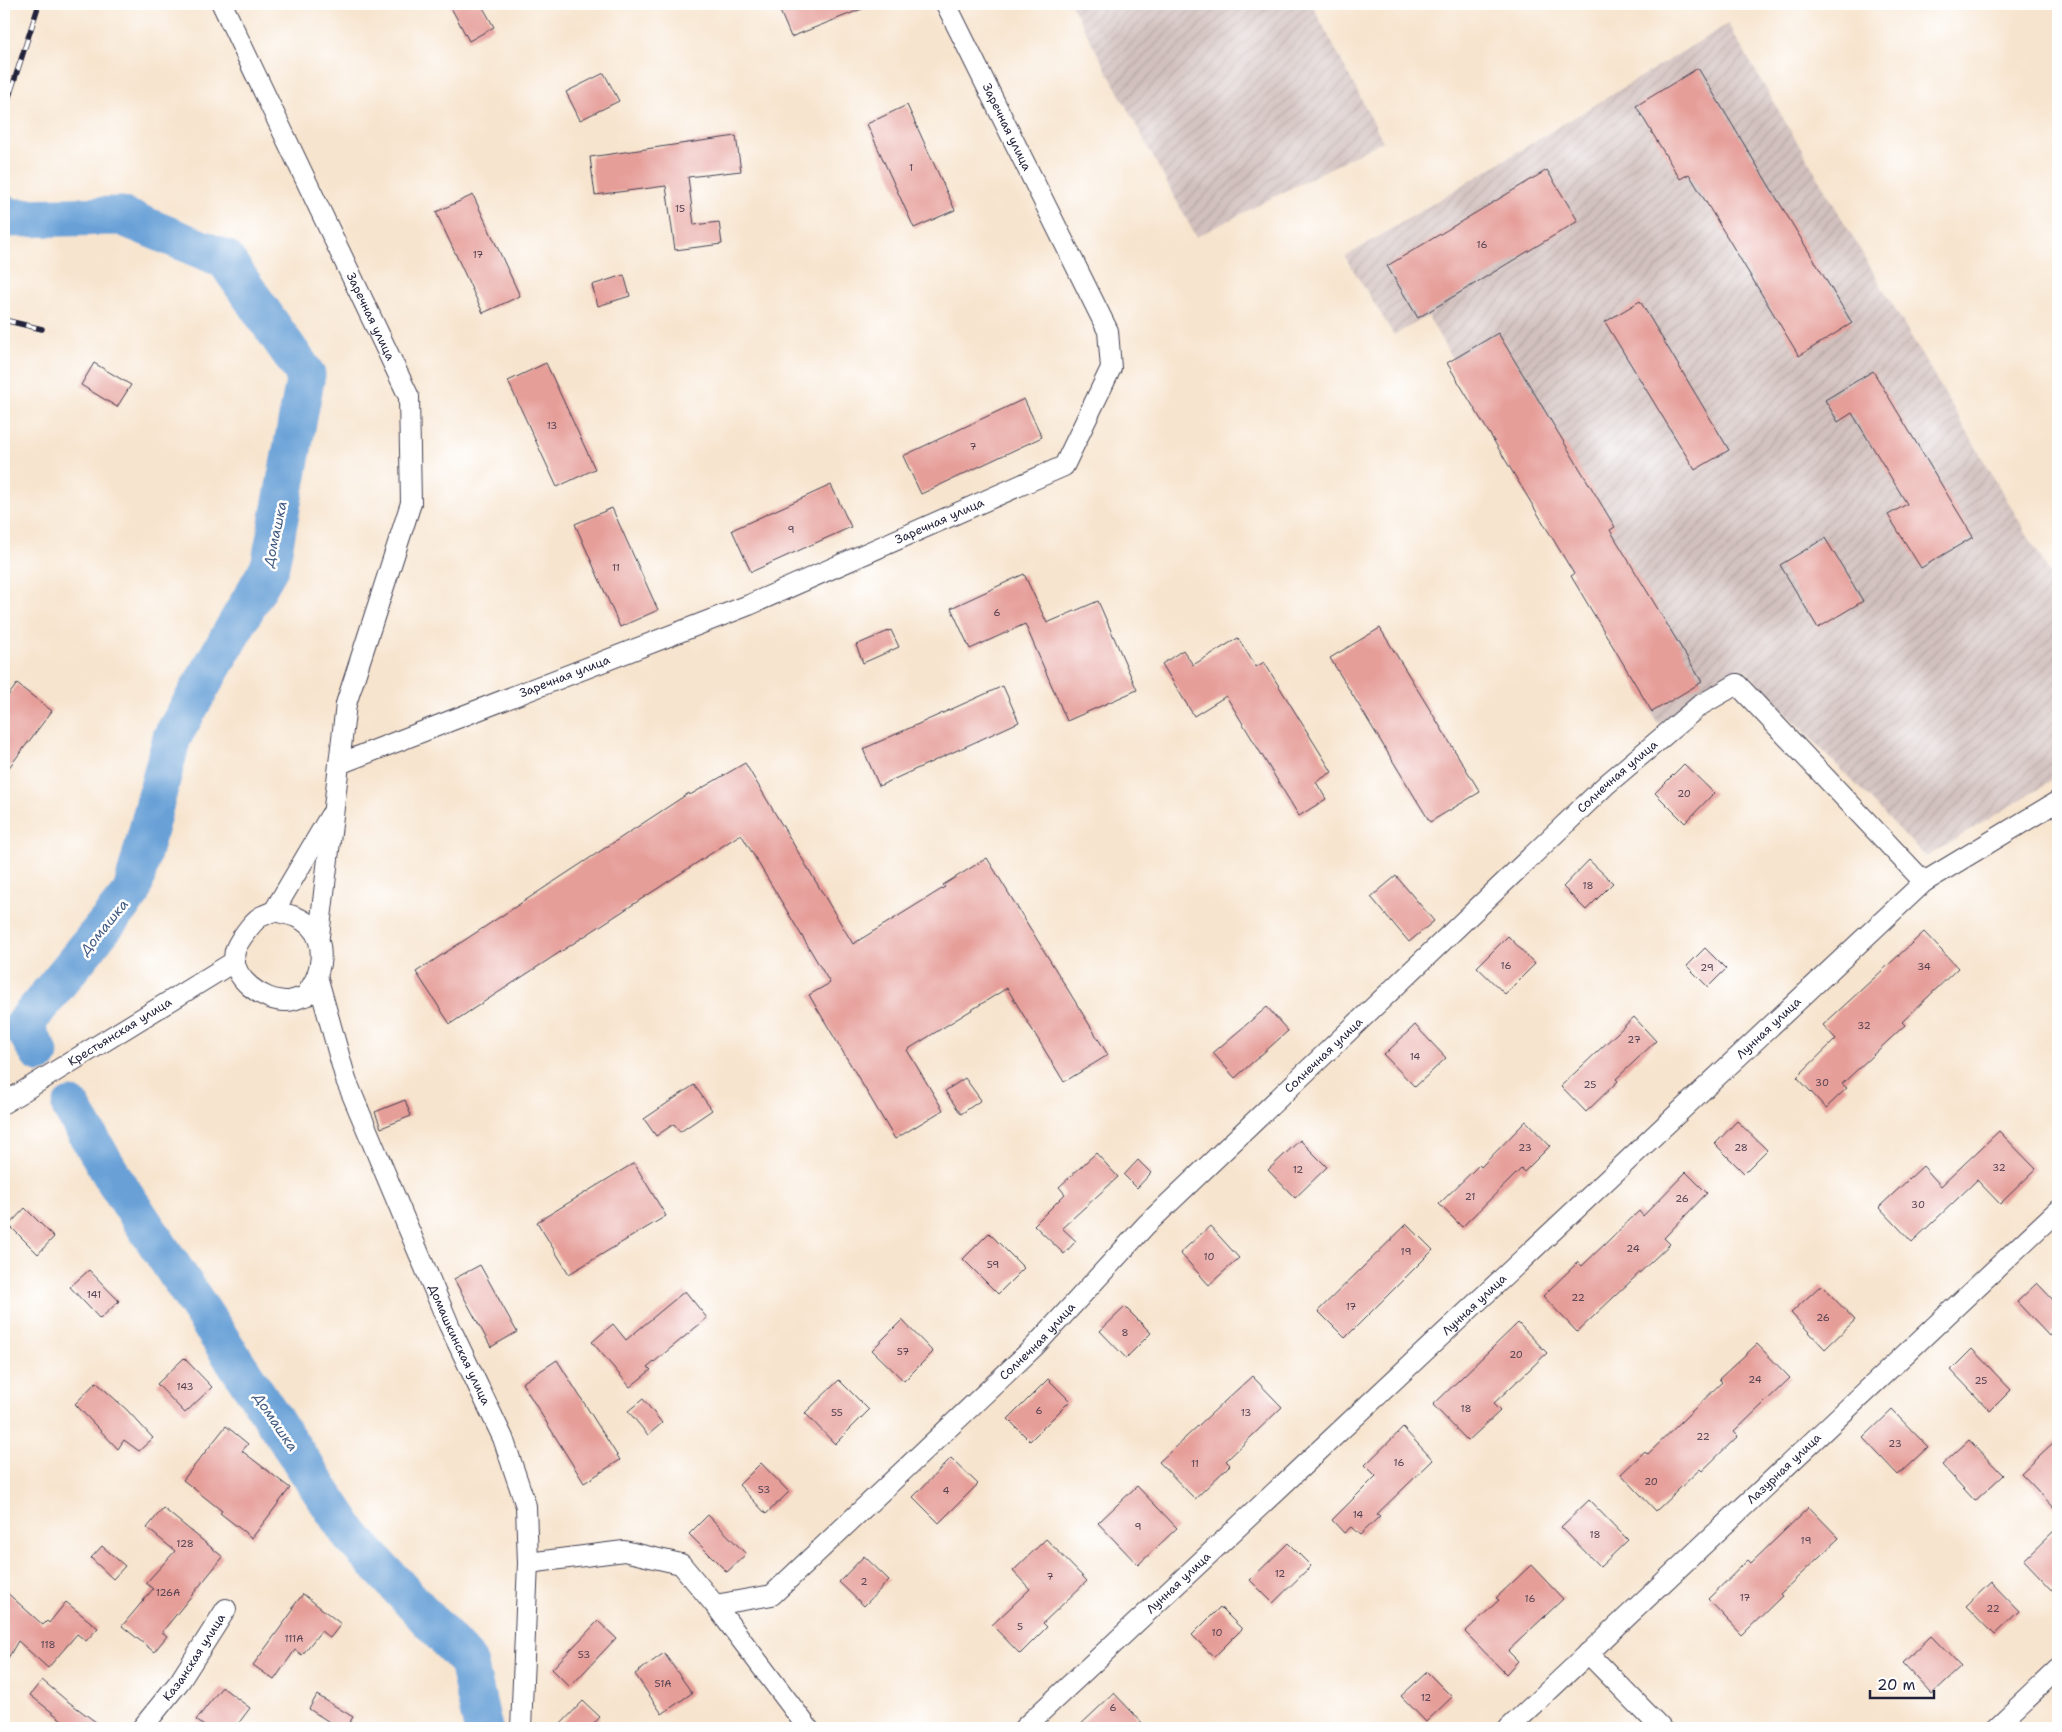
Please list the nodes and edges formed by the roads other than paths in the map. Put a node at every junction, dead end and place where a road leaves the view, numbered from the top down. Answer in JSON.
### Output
{"nodes":[{"id":1,"x":222,"y":4,"type":"edge"},
{"id":2,"x":946,"y":4,"type":"edge"},
{"id":3,"x":339,"y":764,"type":"junction"},
{"id":4,"x":2058,"y":801,"type":"edge"},
{"id":5,"x":334,"y":810,"type":"junction"},
{"id":6,"x":1924,"y":882,"type":"junction"},
{"id":7,"x":274,"y":911,"type":"junction"},
{"id":8,"x":319,"y":936,"type":"junction"},
{"id":9,"x":235,"y":960,"type":"junction"},
{"id":10,"x":317,"y":976,"type":"junction"},
{"id":11,"x":4,"y":1103,"type":"edge"},
{"id":12,"x":2058,"y":1210,"type":"edge"},
{"id":13,"x":528,"y":1564,"type":"junction"},
{"id":14,"x":715,"y":1605,"type":"junction"},
{"id":15,"x":226,"y":1609,"type":"dead end"},
{"id":16,"x":1588,"y":1653,"type":"junction"},
{"id":17,"x":2058,"y":1669,"type":"edge"},
{"id":18,"x":142,"y":1728,"type":"edge"},
{"id":19,"x":521,"y":1728,"type":"edge"},
{"id":20,"x":808,"y":1728,"type":"edge"},
{"id":21,"x":1024,"y":1728,"type":"edge"},
{"id":22,"x":1509,"y":1728,"type":"edge"},
{"id":23,"x":1661,"y":1728,"type":"edge"},
{"id":24,"x":1996,"y":1728,"type":"edge"}],
"edges":[{"from":1,"to":3,"type":"street","name":"Заречная улица"},
{"from":2,"to":3,"type":"street","name":"Заречная улица"},
{"from":3,"to":5,"type":"street","name":"Заречная улица"},
{"from":4,"to":6,"type":"street","name":"Лунная улица"},
{"from":5,"to":7,"type":"street"},
{"from":5,"to":8,"type":"street","name":"Заречная улица"},
{"from":6,"to":14,"type":"street","name":"Солнечная улица"},
{"from":6,"to":21,"type":"street","name":"Лунная улица"},
{"from":7,"to":8,"type":"street"},
{"from":7,"to":9,"type":"street"},
{"from":8,"to":10,"type":"street"},
{"from":9,"to":10,"type":"street"},
{"from":9,"to":11,"type":"street","name":"Крестьянская улица"},
{"from":10,"to":13,"type":"street","name":"Домашкинская улица"},
{"from":12,"to":16,"type":"street","name":"Лазурная улица"},
{"from":13,"to":14,"type":"street"},
{"from":13,"to":19,"type":"street","name":"Домашкинская улица"},
{"from":14,"to":20,"type":"street"},
{"from":15,"to":18,"type":"street","name":"Казанская улица"},
{"from":16,"to":22,"type":"street","name":"Лазурная улица"},
{"from":16,"to":23,"type":"street"},
{"from":17,"to":24,"type":"street"}]}
